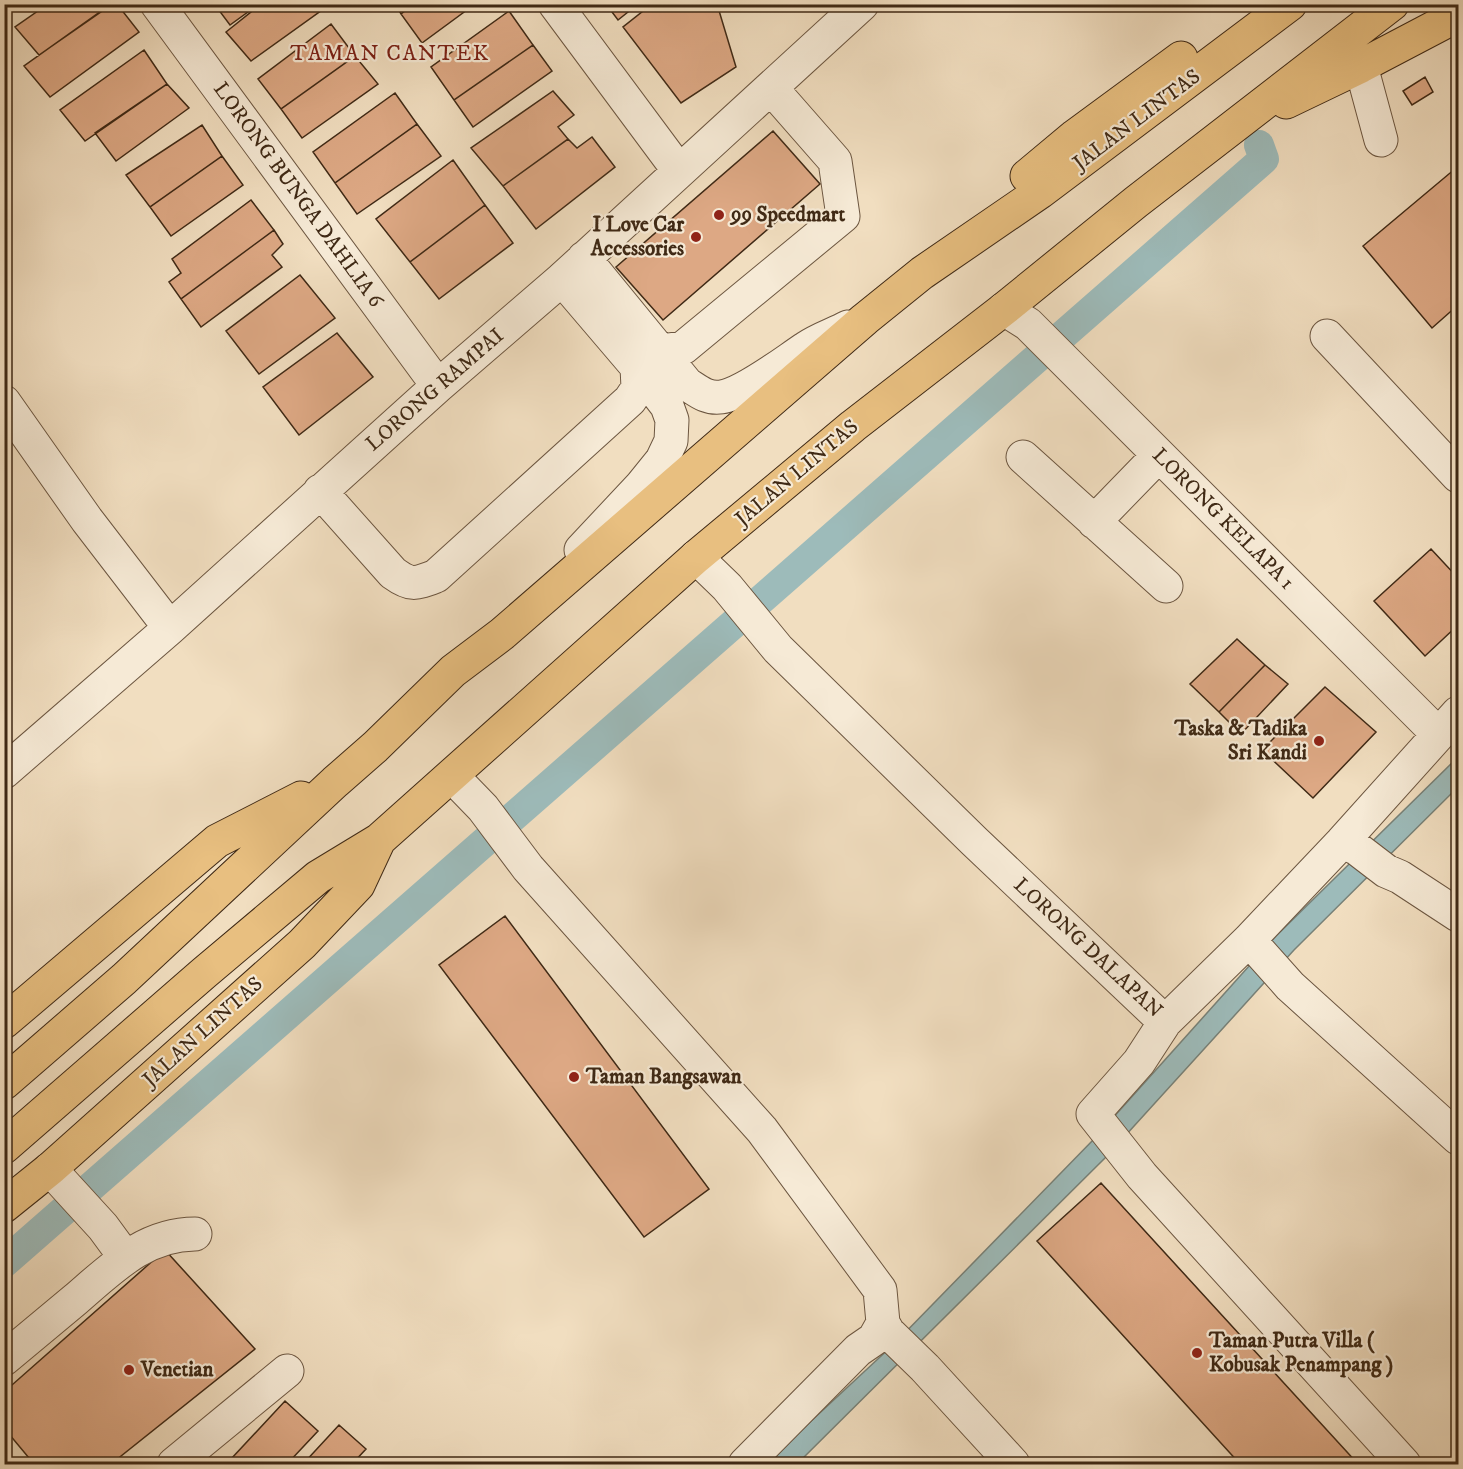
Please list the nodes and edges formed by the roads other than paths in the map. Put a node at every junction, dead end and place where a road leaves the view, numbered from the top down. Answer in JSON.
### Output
{"nodes":[{"id":1,"x":157,"y":4,"type":"edge"},
{"id":2,"x":555,"y":4,"type":"edge"},
{"id":3,"x":862,"y":4,"type":"edge"},
{"id":4,"x":1290,"y":4,"type":"edge"},
{"id":5,"x":1392,"y":4,"type":"edge"},
{"id":6,"x":1252,"y":8,"type":"edge"},
{"id":7,"x":1458,"y":15,"type":"edge"},
{"id":8,"x":1361,"y":66,"type":"junction"},
{"id":9,"x":771,"y":88,"type":"junction"},
{"id":10,"x":1221,"y":136,"type":"junction"},
{"id":11,"x":1381,"y":140,"type":"dead end"},
{"id":12,"x":679,"y":171,"type":"junction"},
{"id":13,"x":573,"y":268,"type":"junction"},
{"id":14,"x":922,"y":273,"type":"junction"},
{"id":15,"x":1016,"y":316,"type":"junction"},
{"id":16,"x":865,"y":319,"type":"junction"},
{"id":17,"x":1327,"y":336,"type":"dead end"},
{"id":18,"x":649,"y":359,"type":"junction"},
{"id":19,"x":438,"y":386,"type":"junction"},
{"id":20,"x":4,"y":402,"type":"edge"},
{"id":21,"x":1159,"y":455,"type":"junction"},
{"id":22,"x":1023,"y":457,"type":"dead end"},
{"id":23,"x":1458,"y":476,"type":"edge"},
{"id":24,"x":320,"y":490,"type":"junction"},
{"id":25,"x":1094,"y":522,"type":"junction"},
{"id":26,"x":696,"y":557,"type":"junction"},
{"id":27,"x":1166,"y":586,"type":"dead end"},
{"id":28,"x":170,"y":628,"type":"junction"},
{"id":29,"x":502,"y":634,"type":"junction"},
{"id":30,"x":1448,"y":723,"type":"edge"},
{"id":31,"x":4,"y":772,"type":"edge"},
{"id":32,"x":452,"y":776,"type":"junction"},
{"id":33,"x":335,"y":782,"type":"junction"},
{"id":34,"x":379,"y":840,"type":"junction"},
{"id":35,"x":1349,"y":845,"type":"junction"},
{"id":36,"x":1458,"y":915,"type":"edge"},
{"id":37,"x":1249,"y":940,"type":"junction"},
{"id":38,"x":4,"y":1022,"type":"edge"},
{"id":39,"x":1165,"y":1022,"type":"junction"},
{"id":40,"x":4,"y":1083,"type":"edge"},
{"id":41,"x":1458,"y":1138,"type":"edge"},
{"id":42,"x":4,"y":1147,"type":"edge"},
{"id":43,"x":50,"y":1168,"type":"junction"},
{"id":44,"x":4,"y":1206,"type":"edge"},
{"id":45,"x":195,"y":1234,"type":"dead end"},
{"id":46,"x":125,"y":1257,"type":"junction"},
{"id":47,"x":885,"y":1327,"type":"junction"},
{"id":48,"x":4,"y":1359,"type":"edge"},
{"id":49,"x":287,"y":1371,"type":"dead end"},
{"id":50,"x":174,"y":1464,"type":"edge"},
{"id":51,"x":745,"y":1464,"type":"edge"},
{"id":52,"x":1013,"y":1464,"type":"edge"},
{"id":53,"x":1404,"y":1464,"type":"edge"}],
"edges":[{"from":1,"to":19,"type":"street","name":"LORONG BUNGA DAHLIA 6"},
{"from":2,"to":12,"type":"street"},
{"from":3,"to":9,"type":"street","name":"LORONG RAMPAI"},
{"from":4,"to":14,"type":"highway","name":"JALAN LINTAS"},
{"from":5,"to":10,"type":"highway","name":"JALAN LINTAS"},
{"from":6,"to":14,"type":"highway","name":"JALAN LINTAS"},
{"from":7,"to":8,"type":"highway","name":"JALAN LINTAS"},
{"from":8,"to":10,"type":"highway","name":"JALAN LINTAS"},
{"from":8,"to":11,"type":"street"},
{"from":9,"to":12,"type":"street","name":"LORONG RAMPAI"},
{"from":9,"to":18,"type":"street"},
{"from":10,"to":15,"type":"highway","name":"JALAN LINTAS"},
{"from":12,"to":13,"type":"street","name":"LORONG RAMPAI"},
{"from":13,"to":18,"type":"street"},
{"from":13,"to":19,"type":"street","name":"LORONG RAMPAI"},
{"from":14,"to":16,"type":"highway","name":"JALAN LINTAS"},
{"from":15,"to":21,"type":"street","name":"LORONG KELAPA 1"},
{"from":15,"to":26,"type":"highway","name":"JALAN LINTAS"},
{"from":16,"to":18,"type":"street"},
{"from":16,"to":29,"type":"highway","name":"JALAN LINTAS"},
{"from":17,"to":23,"type":"street"},
{"from":18,"to":24,"type":"street"},
{"from":18,"to":29,"type":"street"},
{"from":19,"to":24,"type":"street","name":"LORONG RAMPAI"},
{"from":20,"to":28,"type":"street"},
{"from":21,"to":25,"type":"street"},
{"from":21,"to":30,"type":"street","name":"LORONG KELAPA 1"},
{"from":22,"to":25,"type":"street"},
{"from":24,"to":28,"type":"street","name":"LORONG RAMPAI"},
{"from":25,"to":27,"type":"street"},
{"from":26,"to":32,"type":"highway","name":"JALAN LINTAS"},
{"from":26,"to":39,"type":"street","name":"LORONG DALAPAN"},
{"from":28,"to":31,"type":"street","name":"LORONG RAMPAI"},
{"from":29,"to":33,"type":"highway","name":"JALAN LINTAS"},
{"from":30,"to":35,"type":"street","name":"LORONG DALAPAN"},
{"from":32,"to":34,"type":"highway","name":"JALAN LINTAS"},
{"from":32,"to":47,"type":"street"},
{"from":33,"to":38,"type":"highway","name":"JALAN LINTAS"},
{"from":33,"to":40,"type":"highway","name":"JALAN LINTAS"},
{"from":34,"to":42,"type":"highway","name":"JALAN LINTAS"},
{"from":34,"to":43,"type":"highway","name":"JALAN LINTAS"},
{"from":35,"to":36,"type":"street"},
{"from":35,"to":37,"type":"street","name":"LORONG DALAPAN"},
{"from":37,"to":39,"type":"street","name":"LORONG DALAPAN"},
{"from":37,"to":41,"type":"street"},
{"from":39,"to":53,"type":"street"},
{"from":43,"to":44,"type":"highway","name":"JALAN LINTAS"},
{"from":43,"to":46,"type":"street"},
{"from":45,"to":46,"type":"street"},
{"from":46,"to":48,"type":"street"},
{"from":47,"to":51,"type":"street"},
{"from":47,"to":52,"type":"street"},
{"from":49,"to":50,"type":"street"}]}
